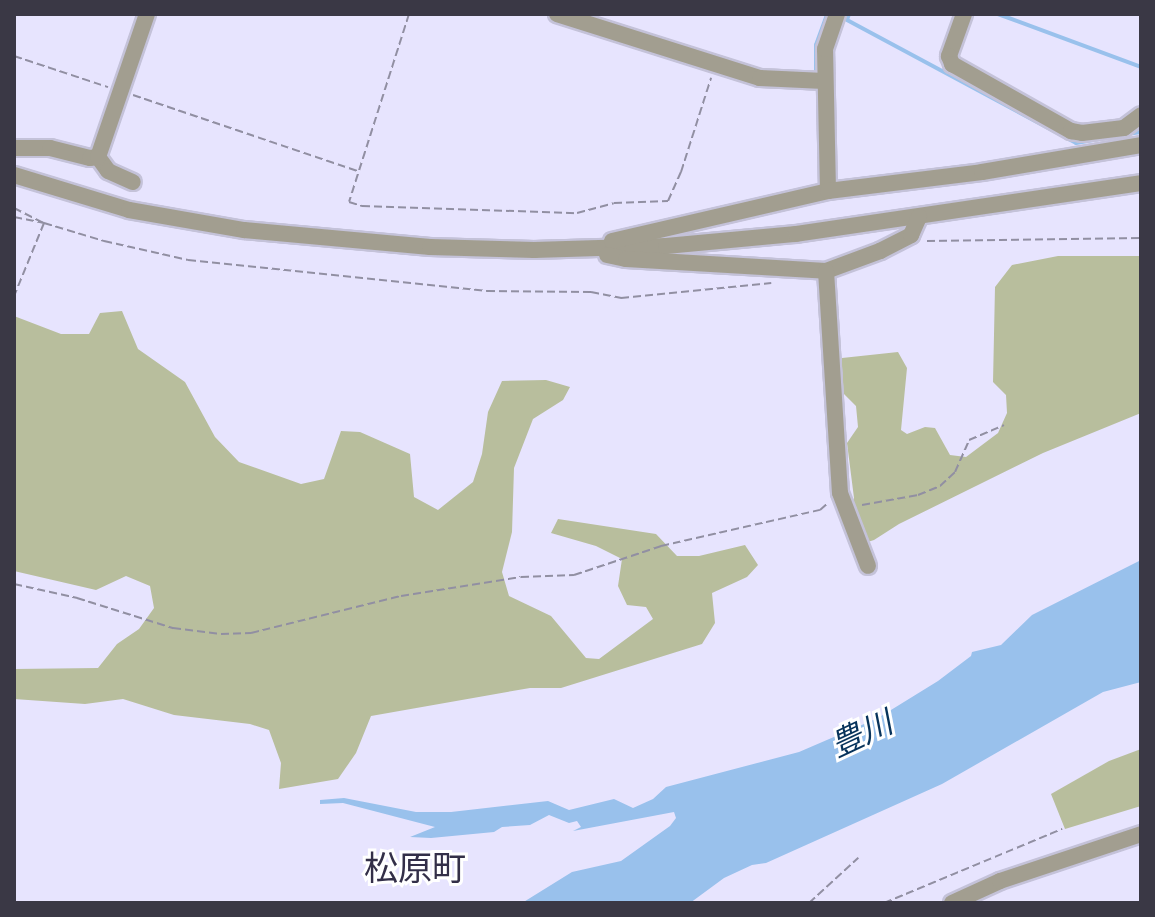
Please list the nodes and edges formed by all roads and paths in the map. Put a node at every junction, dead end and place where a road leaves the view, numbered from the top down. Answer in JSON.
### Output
{"nodes":[{"id":1,"x":147,"y":14,"type":"edge"},
{"id":2,"x":409,"y":14,"type":"edge"},
{"id":3,"x":837,"y":14,"type":"edge"},
{"id":4,"x":964,"y":14,"type":"edge"},
{"id":5,"x":562,"y":15,"type":"edge"},
{"id":6,"x":14,"y":56,"type":"edge"},
{"id":7,"x":715,"y":65,"type":"junction"},
{"id":8,"x":824,"y":81,"type":"junction"},
{"id":9,"x":122,"y":91,"type":"junction"},
{"id":10,"x":1141,"y":115,"type":"edge"},
{"id":11,"x":1070,"y":132,"type":"junction"},
{"id":12,"x":1141,"y":145,"type":"edge"},
{"id":13,"x":14,"y":148,"type":"edge"},
{"id":14,"x":1065,"y":153,"type":"junction"},
{"id":15,"x":98,"y":157,"type":"junction"},
{"id":16,"x":358,"y":171,"type":"junction"},
{"id":17,"x":14,"y":175,"type":"edge"},
{"id":18,"x":133,"y":182,"type":"dead end"},
{"id":19,"x":1141,"y":183,"type":"edge"},
{"id":20,"x":828,"y":191,"type":"junction"},
{"id":21,"x":14,"y":208,"type":"edge"},
{"id":22,"x":14,"y":217,"type":"edge"},
{"id":23,"x":919,"y":217,"type":"junction"},
{"id":24,"x":44,"y":223,"type":"junction"},
{"id":25,"x":911,"y":235,"type":"junction"},
{"id":26,"x":1141,"y":238,"type":"edge"},
{"id":27,"x":600,"y":249,"type":"junction"},
{"id":28,"x":826,"y":271,"type":"junction"},
{"id":29,"x":777,"y":283,"type":"dead end"},
{"id":30,"x":14,"y":296,"type":"edge"},
{"id":31,"x":1004,"y":425,"type":"dead end"},
{"id":32,"x":843,"y":501,"type":"junction"},
{"id":33,"x":868,"y":566,"type":"dead end"},
{"id":34,"x":14,"y":584,"type":"edge"},
{"id":35,"x":1062,"y":829,"type":"dead end"},
{"id":36,"x":1141,"y":834,"type":"edge"},
{"id":37,"x":858,"y":858,"type":"dead end"},
{"id":38,"x":954,"y":902,"type":"edge"},
{"id":39,"x":809,"y":903,"type":"edge"},
{"id":40,"x":884,"y":903,"type":"edge"}],
"edges":[{"from":1,"to":9,"type":"street"},
{"from":2,"to":16,"type":"path"},
{"from":3,"to":8,"type":"street"},
{"from":4,"to":11,"type":"street"},
{"from":5,"to":7,"type":"street"},
{"from":6,"to":9,"type":"path"},
{"from":7,"to":8,"type":"street"},
{"from":7,"to":16,"type":"path"},
{"from":8,"to":20,"type":"street"},
{"from":9,"to":15,"type":"street"},
{"from":9,"to":16,"type":"path"},
{"from":10,"to":11,"type":"street"},
{"from":11,"to":14,"type":"street"},
{"from":12,"to":14,"type":"street"},
{"from":13,"to":15,"type":"street"},
{"from":14,"to":20,"type":"street"},
{"from":15,"to":18,"type":"street"},
{"from":17,"to":27,"type":"street"},
{"from":19,"to":23,"type":"street"},
{"from":20,"to":27,"type":"street"},
{"from":21,"to":24,"type":"path"},
{"from":22,"to":24,"type":"path"},
{"from":23,"to":25,"type":"street"},
{"from":23,"to":27,"type":"street"},
{"from":24,"to":29,"type":"path"},
{"from":24,"to":30,"type":"path"},
{"from":25,"to":26,"type":"path"},
{"from":25,"to":28,"type":"street"},
{"from":27,"to":28,"type":"street"},
{"from":28,"to":32,"type":"street"},
{"from":31,"to":32,"type":"path"},
{"from":32,"to":33,"type":"street"},
{"from":32,"to":34,"type":"path"},
{"from":35,"to":40,"type":"path"},
{"from":36,"to":38,"type":"street"},
{"from":37,"to":39,"type":"path"}]}
